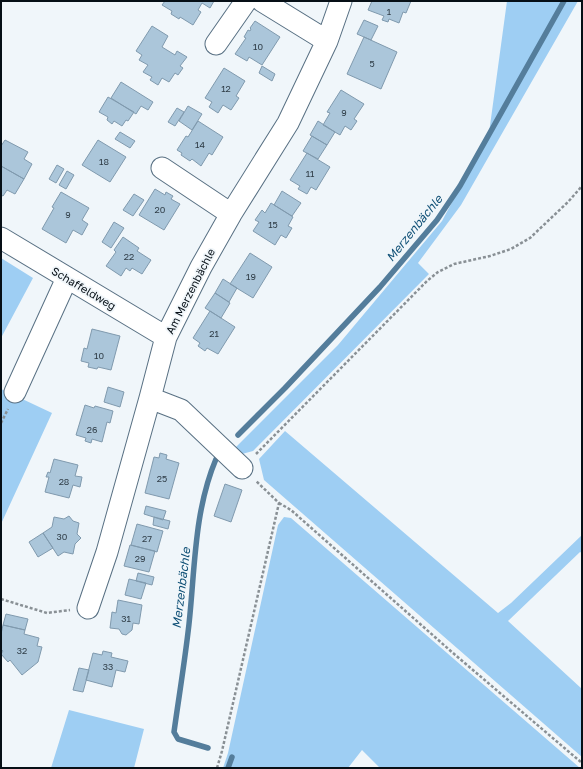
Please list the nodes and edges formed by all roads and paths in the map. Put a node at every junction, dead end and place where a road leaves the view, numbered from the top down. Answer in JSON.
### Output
{"nodes":[{"id":1,"x":246,"y":1,"type":"edge"},
{"id":2,"x":262,"y":1,"type":"edge"},
{"id":3,"x":341,"y":1,"type":"edge"},
{"id":4,"x":327,"y":41,"type":"junction"},
{"id":5,"x":216,"y":44,"type":"dead end"},
{"id":6,"x":162,"y":168,"type":"dead end"},
{"id":7,"x":582,"y":186,"type":"edge"},
{"id":8,"x":231,"y":214,"type":"junction"},
{"id":9,"x":1,"y":238,"type":"edge"},
{"id":10,"x":67,"y":278,"type":"junction"},
{"id":11,"x":166,"y":337,"type":"junction"},
{"id":12,"x":15,"y":392,"type":"dead end"},
{"id":13,"x":150,"y":398,"type":"junction"},
{"id":14,"x":242,"y":468,"type":"junction"},
{"id":15,"x":279,"y":503,"type":"junction"},
{"id":16,"x":1,"y":599,"type":"edge"},
{"id":17,"x":88,"y":608,"type":"joint"},
{"id":18,"x":582,"y":763,"type":"edge"},
{"id":19,"x":217,"y":768,"type":"edge"}],
"edges":[{"from":1,"to":5,"type":"street"},
{"from":2,"to":4,"type":"street"},
{"from":3,"to":4,"type":"street","name":"Am Merzenbächle"},
{"from":4,"to":8,"type":"street","name":"Am Merzenbächle"},
{"from":6,"to":8,"type":"street"},
{"from":7,"to":14,"type":"path"},
{"from":8,"to":11,"type":"street","name":"Am Merzenbächle"},
{"from":9,"to":10,"type":"street","name":"Schaffeldweg"},
{"from":10,"to":11,"type":"street","name":"Schaffeldweg"},
{"from":10,"to":12,"type":"street"},
{"from":11,"to":13,"type":"street","name":"Am Merzenbächle"},
{"from":13,"to":14,"type":"street"},
{"from":13,"to":17,"type":"street","name":"Am Merzenbächle"},
{"from":14,"to":15,"type":"path"},
{"from":15,"to":18,"type":"path"},
{"from":15,"to":19,"type":"path"},
{"from":16,"to":17,"type":"path"}]}
